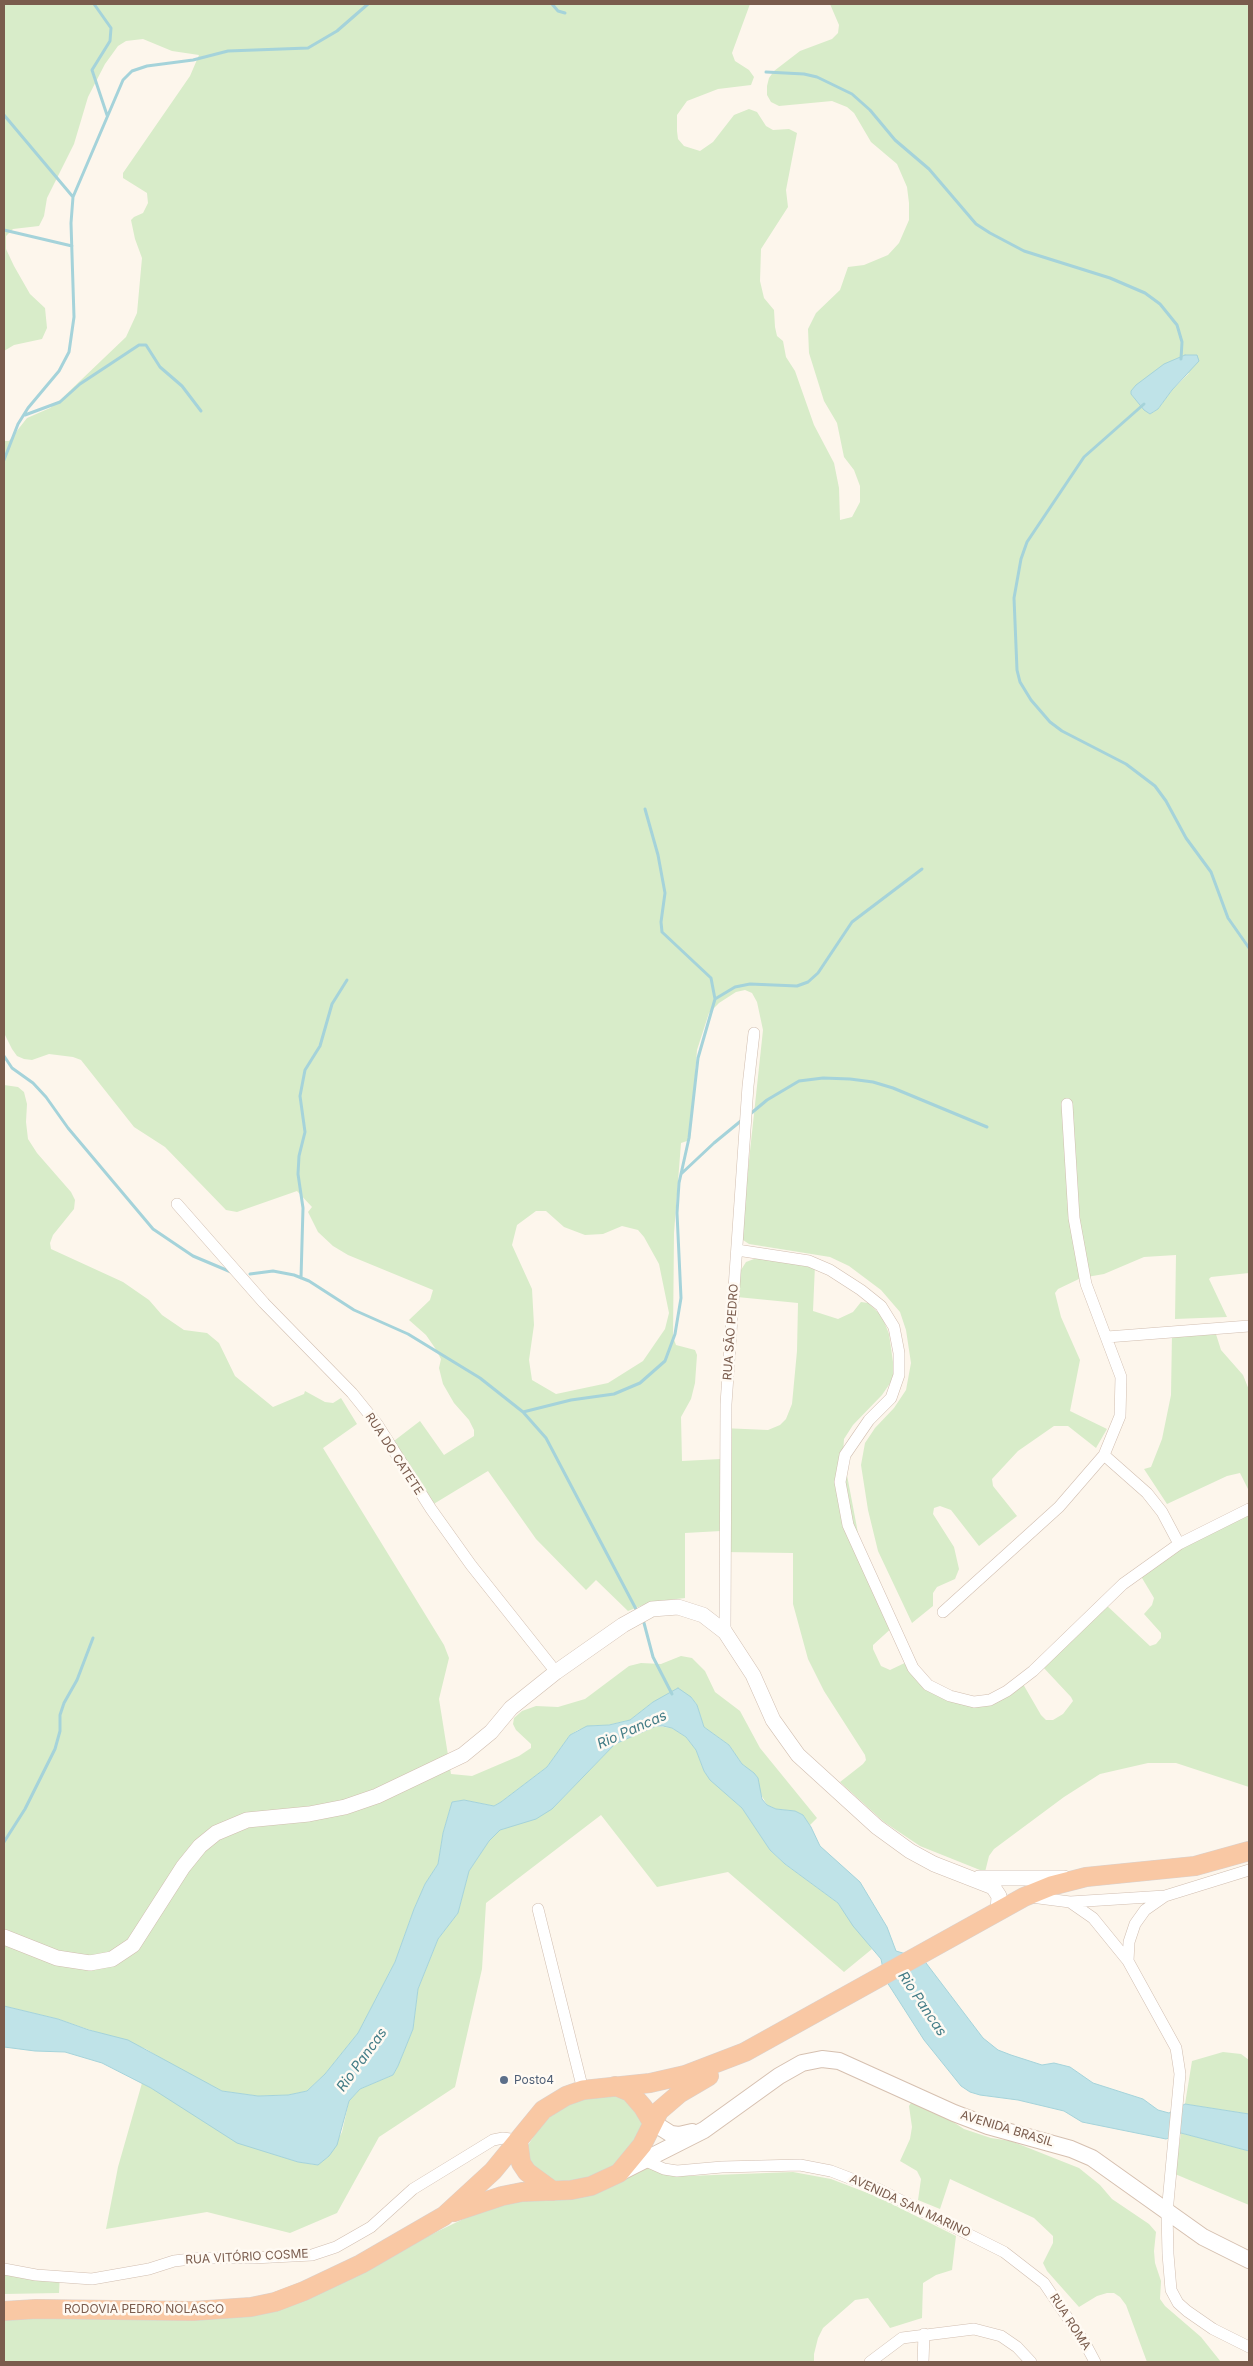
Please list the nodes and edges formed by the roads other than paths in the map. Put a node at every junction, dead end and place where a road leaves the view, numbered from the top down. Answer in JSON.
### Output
{"nodes":[{"id":1,"x":754,"y":1033,"type":"dead end"},
{"id":2,"x":1067,"y":1104,"type":"dead end"},
{"id":3,"x":176,"y":1204,"type":"dead end"},
{"id":4,"x":737,"y":1250,"type":"junction"},
{"id":5,"x":1249,"y":1326,"type":"edge"},
{"id":6,"x":1106,"y":1337,"type":"junction"},
{"id":7,"x":1104,"y":1455,"type":"junction"},
{"id":8,"x":1249,"y":1509,"type":"edge"},
{"id":9,"x":1179,"y":1544,"type":"junction"},
{"id":10,"x":943,"y":1612,"type":"dead end"},
{"id":11,"x":725,"y":1632,"type":"junction"},
{"id":12,"x":556,"y":1672,"type":"junction"},
{"id":13,"x":1249,"y":1851,"type":"edge"},
{"id":14,"x":1249,"y":1870,"type":"edge"},
{"id":15,"x":1086,"y":1877,"type":"junction"},
{"id":16,"x":970,"y":1878,"type":"junction"},
{"id":17,"x":1165,"y":1896,"type":"junction"},
{"id":18,"x":1024,"y":1897,"type":"junction"},
{"id":19,"x":1070,"y":1902,"type":"junction"},
{"id":20,"x":538,"y":1908,"type":"dead end"},
{"id":21,"x":998,"y":1912,"type":"junction"},
{"id":22,"x":4,"y":1937,"type":"edge"},
{"id":23,"x":1128,"y":1961,"type":"junction"},
{"id":24,"x":745,"y":2052,"type":"junction"},
{"id":25,"x":615,"y":2086,"type":"junction"},
{"id":26,"x":583,"y":2090,"type":"junction"},
{"id":27,"x":652,"y":2122,"type":"junction"},
{"id":28,"x":704,"y":2130,"type":"junction"},
{"id":29,"x":518,"y":2140,"type":"junction"},
{"id":30,"x":646,"y":2161,"type":"junction"},
{"id":31,"x":619,"y":2173,"type":"junction"},
{"id":32,"x":553,"y":2191,"type":"junction"},
{"id":33,"x":1167,"y":2213,"type":"junction"},
{"id":34,"x":444,"y":2216,"type":"junction"},
{"id":35,"x":1249,"y":2260,"type":"edge"},
{"id":36,"x":4,"y":2269,"type":"edge"},
{"id":37,"x":1044,"y":2283,"type":"joint"},
{"id":38,"x":4,"y":2311,"type":"edge"},
{"id":39,"x":924,"y":2334,"type":"junction"},
{"id":40,"x":1249,"y":2347,"type":"edge"},
{"id":41,"x":870,"y":2362,"type":"edge"},
{"id":42,"x":923,"y":2362,"type":"edge"},
{"id":43,"x":1031,"y":2362,"type":"edge"},
{"id":44,"x":1095,"y":2362,"type":"edge"}],
"edges":[{"from":1,"to":4,"type":"street","name":"RUA SÃO PEDRO"},
{"from":2,"to":6,"type":"street"},
{"from":3,"to":12,"type":"street","name":"RUA DO CATETE"},
{"from":4,"to":9,"type":"street"},
{"from":4,"to":11,"type":"street","name":"RUA SÃO PEDRO"},
{"from":5,"to":6,"type":"street"},
{"from":6,"to":7,"type":"street"},
{"from":7,"to":9,"type":"street"},
{"from":7,"to":10,"type":"street"},
{"from":8,"to":9,"type":"street"},
{"from":11,"to":12,"type":"street"},
{"from":11,"to":16,"type":"street"},
{"from":12,"to":22,"type":"street"},
{"from":13,"to":15,"type":"highway","name":"RODOVIA PEDRO NOLASCO"},
{"from":14,"to":17,"type":"street"},
{"from":15,"to":16,"type":"street"},
{"from":15,"to":18,"type":"highway","name":"RODOVIA PEDRO NOLASCO"},
{"from":16,"to":21,"type":"street"},
{"from":17,"to":19,"type":"street"},
{"from":17,"to":23,"type":"street"},
{"from":18,"to":19,"type":"street"},
{"from":18,"to":21,"type":"highway","name":"RODOVIA PEDRO NOLASCO"},
{"from":19,"to":23,"type":"street"},
{"from":20,"to":26,"type":"street"},
{"from":21,"to":24,"type":"highway","name":"RODOVIA PEDRO NOLASCO"},
{"from":23,"to":33,"type":"street"},
{"from":24,"to":25,"type":"highway","name":"RODOVIA PEDRO NOLASCO"},
{"from":24,"to":27,"type":"highway","name":"RODOVIA PEDRO NOLASCO"},
{"from":25,"to":26,"type":"highway","name":"RODOVIA PEDRO NOLASCO"},
{"from":25,"to":27,"type":"highway"},
{"from":26,"to":29,"type":"highway","name":"RODOVIA PEDRO NOLASCO"},
{"from":27,"to":28,"type":"main road","name":"AVENIDA BRASIL"},
{"from":27,"to":31,"type":"highway","name":"RODOVIA PEDRO NOLASCO"},
{"from":28,"to":30,"type":"main road","name":"AVENIDA BRASIL"},
{"from":28,"to":33,"type":"main road","name":"AVENIDA BRASIL"},
{"from":29,"to":32,"type":"highway"},
{"from":29,"to":34,"type":"highway","name":"RODOVIA PEDRO NOLASCO"},
{"from":29,"to":36,"type":"street","name":"RUA VITÓRIO COSME"},
{"from":30,"to":31,"type":"main road","name":"AVENIDA BRASIL"},
{"from":30,"to":37,"type":"street","name":"AVENIDA SAN MARINO"},
{"from":31,"to":32,"type":"highway","name":"RODOVIA PEDRO NOLASCO"},
{"from":32,"to":34,"type":"highway","name":"RODOVIA PEDRO NOLASCO"},
{"from":33,"to":35,"type":"main road","name":"AVENIDA BRASIL"},
{"from":33,"to":40,"type":"street"},
{"from":34,"to":38,"type":"highway","name":"RODOVIA PEDRO NOLASCO"},
{"from":37,"to":44,"type":"street","name":"RUA ROMA"},
{"from":39,"to":41,"type":"street"},
{"from":39,"to":42,"type":"street"},
{"from":39,"to":43,"type":"street"}]}
